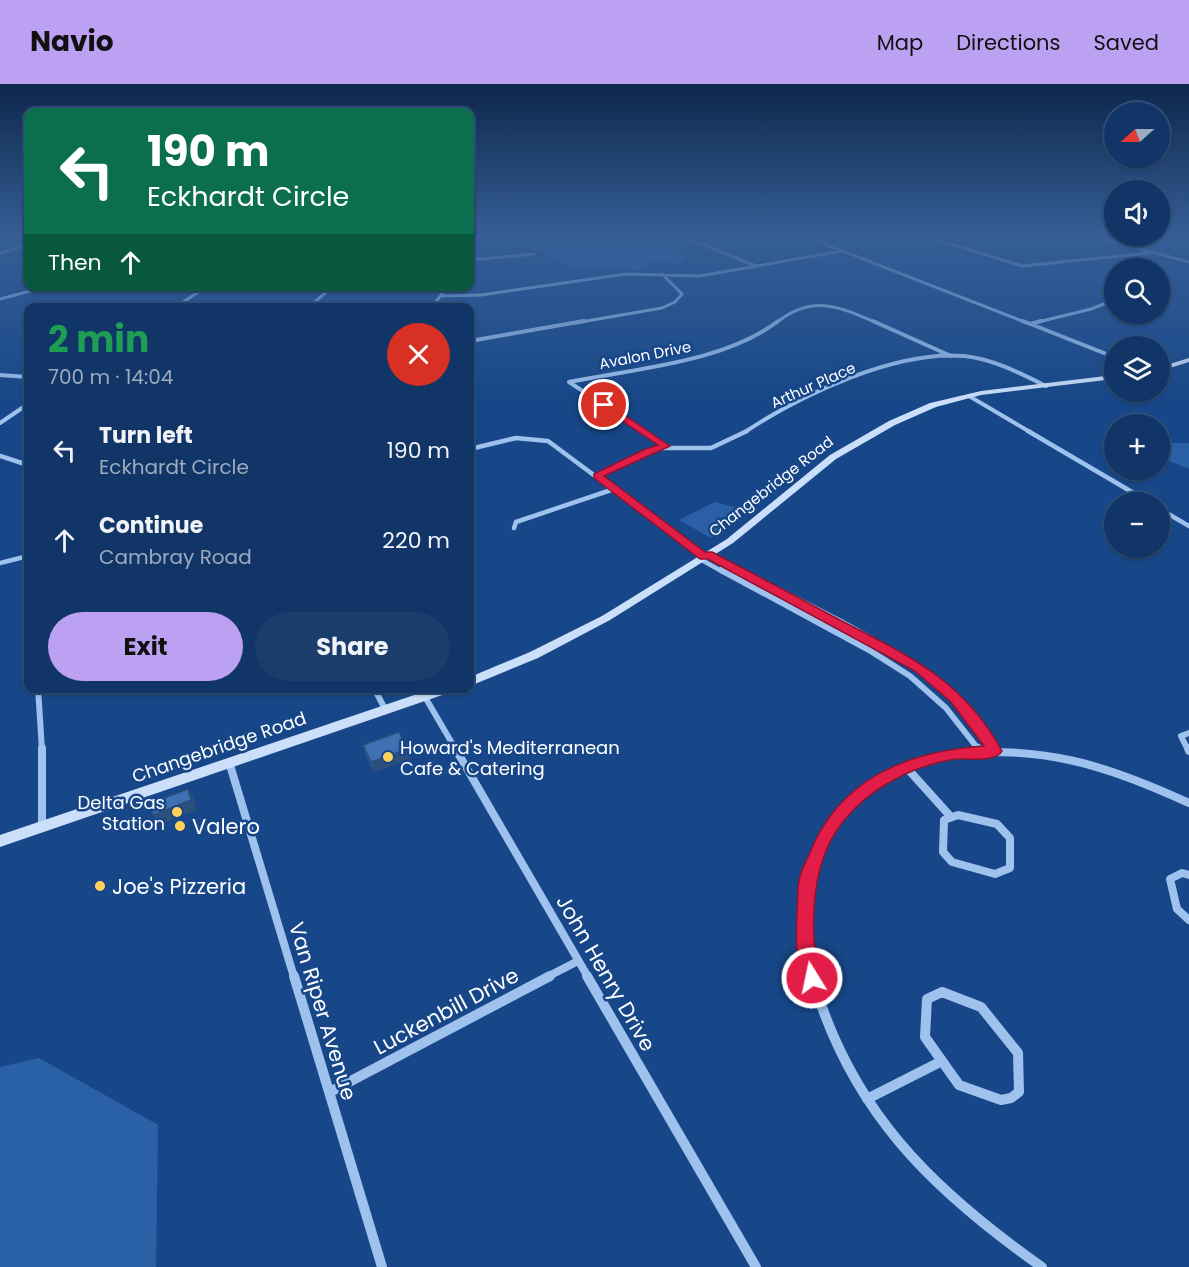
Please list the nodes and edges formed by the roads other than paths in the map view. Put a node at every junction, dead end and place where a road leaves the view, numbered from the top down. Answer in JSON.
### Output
{"nodes":[{"id":1,"x":26,"y":292,"type":"edge"},
{"id":2,"x":198,"y":292,"type":"edge"},
{"id":3,"x":326,"y":292,"type":"edge"},
{"id":4,"x":444,"y":292,"type":"edge"},
{"id":5,"x":500,"y":292,"type":"edge"},
{"id":6,"x":680,"y":292,"type":"edge"},
{"id":7,"x":948,"y":292,"type":"edge"},
{"id":8,"x":441,"y":296,"type":"junction"},
{"id":9,"x":0,"y":299,"type":"edge"},
{"id":10,"x":831,"y":299,"type":"dead end"},
{"id":11,"x":182,"y":303,"type":"edge"},
{"id":12,"x":314,"y":303,"type":"edge"},
{"id":13,"x":435,"y":303,"type":"edge"},
{"id":14,"x":829,"y":304,"type":"junction"},
{"id":15,"x":1104,"y":304,"type":"edge"},
{"id":16,"x":1029,"y":324,"type":"junction"},
{"id":17,"x":474,"y":340,"type":"edge"},
{"id":18,"x":1104,"y":353,"type":"edge"},
{"id":19,"x":951,"y":356,"type":"junction"},
{"id":20,"x":1189,"y":360,"type":"edge"},
{"id":21,"x":1170,"y":366,"type":"edge"},
{"id":22,"x":0,"y":375,"type":"edge"},
{"id":23,"x":24,"y":377,"type":"edge"},
{"id":24,"x":1104,"y":379,"type":"edge"},
{"id":25,"x":1046,"y":386,"type":"junction"},
{"id":26,"x":969,"y":396,"type":"junction"},
{"id":27,"x":24,"y":407,"type":"edge"},
{"id":28,"x":0,"y":423,"type":"edge"},
{"id":29,"x":666,"y":446,"type":"junction"},
{"id":30,"x":474,"y":447,"type":"edge"},
{"id":31,"x":0,"y":456,"type":"edge"},
{"id":32,"x":24,"y":464,"type":"edge"},
{"id":33,"x":597,"y":476,"type":"junction"},
{"id":34,"x":614,"y":489,"type":"junction"},
{"id":35,"x":1132,"y":492,"type":"edge"},
{"id":36,"x":1170,"y":515,"type":"edge"},
{"id":37,"x":1189,"y":526,"type":"edge"},
{"id":38,"x":514,"y":528,"type":"dead end"},
{"id":39,"x":24,"y":557,"type":"edge"},
{"id":40,"x":704,"y":557,"type":"junction"},
{"id":41,"x":0,"y":563,"type":"edge"},
{"id":42,"x":474,"y":680,"type":"edge"},
{"id":43,"x":38,"y":693,"type":"edge"},
{"id":44,"x":377,"y":693,"type":"edge"},
{"id":45,"x":438,"y":693,"type":"edge"},
{"id":46,"x":425,"y":698,"type":"junction"},
{"id":47,"x":387,"y":711,"type":"junction"},
{"id":48,"x":1189,"y":733,"type":"edge"},
{"id":49,"x":995,"y":751,"type":"junction"},
{"id":50,"x":1189,"y":751,"type":"edge"},
{"id":51,"x":980,"y":752,"type":"junction"},
{"id":52,"x":230,"y":765,"type":"junction"},
{"id":53,"x":906,"y":767,"type":"junction"},
{"id":54,"x":1189,"y":803,"type":"edge"},
{"id":55,"x":951,"y":817,"type":"junction"},
{"id":56,"x":42,"y":828,"type":"junction"},
{"id":57,"x":0,"y":841,"type":"edge"},
{"id":58,"x":1189,"y":875,"type":"edge"},
{"id":59,"x":1189,"y":920,"type":"edge"},
{"id":60,"x":578,"y":961,"type":"junction"},
{"id":61,"x":942,"y":1061,"type":"junction"},
{"id":62,"x":330,"y":1092,"type":"junction"},
{"id":63,"x":867,"y":1099,"type":"junction"},
{"id":64,"x":382,"y":1267,"type":"edge"},
{"id":65,"x":756,"y":1267,"type":"edge"},
{"id":66,"x":1042,"y":1267,"type":"edge"}],
"edges":[{"from":1,"to":9,"type":"street"},
{"from":2,"to":11,"type":"street"},
{"from":3,"to":12,"type":"street"},
{"from":4,"to":8,"type":"street"},
{"from":5,"to":8,"type":"street"},
{"from":6,"to":17,"type":"street"},
{"from":7,"to":16,"type":"street"},
{"from":8,"to":13,"type":"street"},
{"from":10,"to":14,"type":"street"},
{"from":14,"to":19,"type":"street","name":"Avalon Drive"},
{"from":14,"to":29,"type":"street","name":"Avalon Drive"},
{"from":15,"to":16,"type":"street"},
{"from":16,"to":18,"type":"street"},
{"from":19,"to":25,"type":"street","name":"Arthur Place"},
{"from":19,"to":29,"type":"street","name":"Arthur Place"},
{"from":20,"to":21,"type":"main road"},
{"from":22,"to":23,"type":"street"},
{"from":24,"to":25,"type":"main road","name":"Changebridge Road"},
{"from":25,"to":26,"type":"main road","name":"Changebridge Road"},
{"from":26,"to":35,"type":"street"},
{"from":26,"to":40,"type":"main road","name":"Changebridge Road"},
{"from":27,"to":28,"type":"street"},
{"from":29,"to":33,"type":"street","name":"Arthur Place"},
{"from":30,"to":33,"type":"street"},
{"from":31,"to":32,"type":"street"},
{"from":33,"to":34,"type":"street"},
{"from":34,"to":38,"type":"street"},
{"from":34,"to":40,"type":"street"},
{"from":36,"to":37,"type":"street"},
{"from":39,"to":41,"type":"street"},
{"from":40,"to":42,"type":"main road","name":"Changebridge Road"},
{"from":40,"to":49,"type":"street"},
{"from":40,"to":51,"type":"street"},
{"from":43,"to":56,"type":"street"},
{"from":44,"to":47,"type":"street"},
{"from":45,"to":46,"type":"main road","name":"Changebridge Road"},
{"from":46,"to":47,"type":"main road","name":"Changebridge Road"},
{"from":46,"to":60,"type":"street","name":"John Henry Drive"},
{"from":47,"to":52,"type":"main road","name":"Changebridge Road"},
{"from":48,"to":50,"type":"street"},
{"from":49,"to":51,"type":"street"},
{"from":49,"to":54,"type":"street"},
{"from":51,"to":53,"type":"street"},
{"from":52,"to":56,"type":"main road","name":"Changebridge Road"},
{"from":52,"to":62,"type":"street","name":"Van Riper Avenue"},
{"from":53,"to":55,"type":"street"},
{"from":53,"to":63,"type":"street"},
{"from":55,"to":55,"type":"street"},
{"from":56,"to":57,"type":"main road","name":"Changebridge Road"},
{"from":58,"to":59,"type":"street"},
{"from":60,"to":62,"type":"street","name":"Luckenbill Drive"},
{"from":60,"to":65,"type":"street","name":"John Henry Drive"},
{"from":61,"to":61,"type":"street"},
{"from":61,"to":63,"type":"street"},
{"from":62,"to":64,"type":"street","name":"Van Riper Avenue"},
{"from":63,"to":66,"type":"street"}]}
